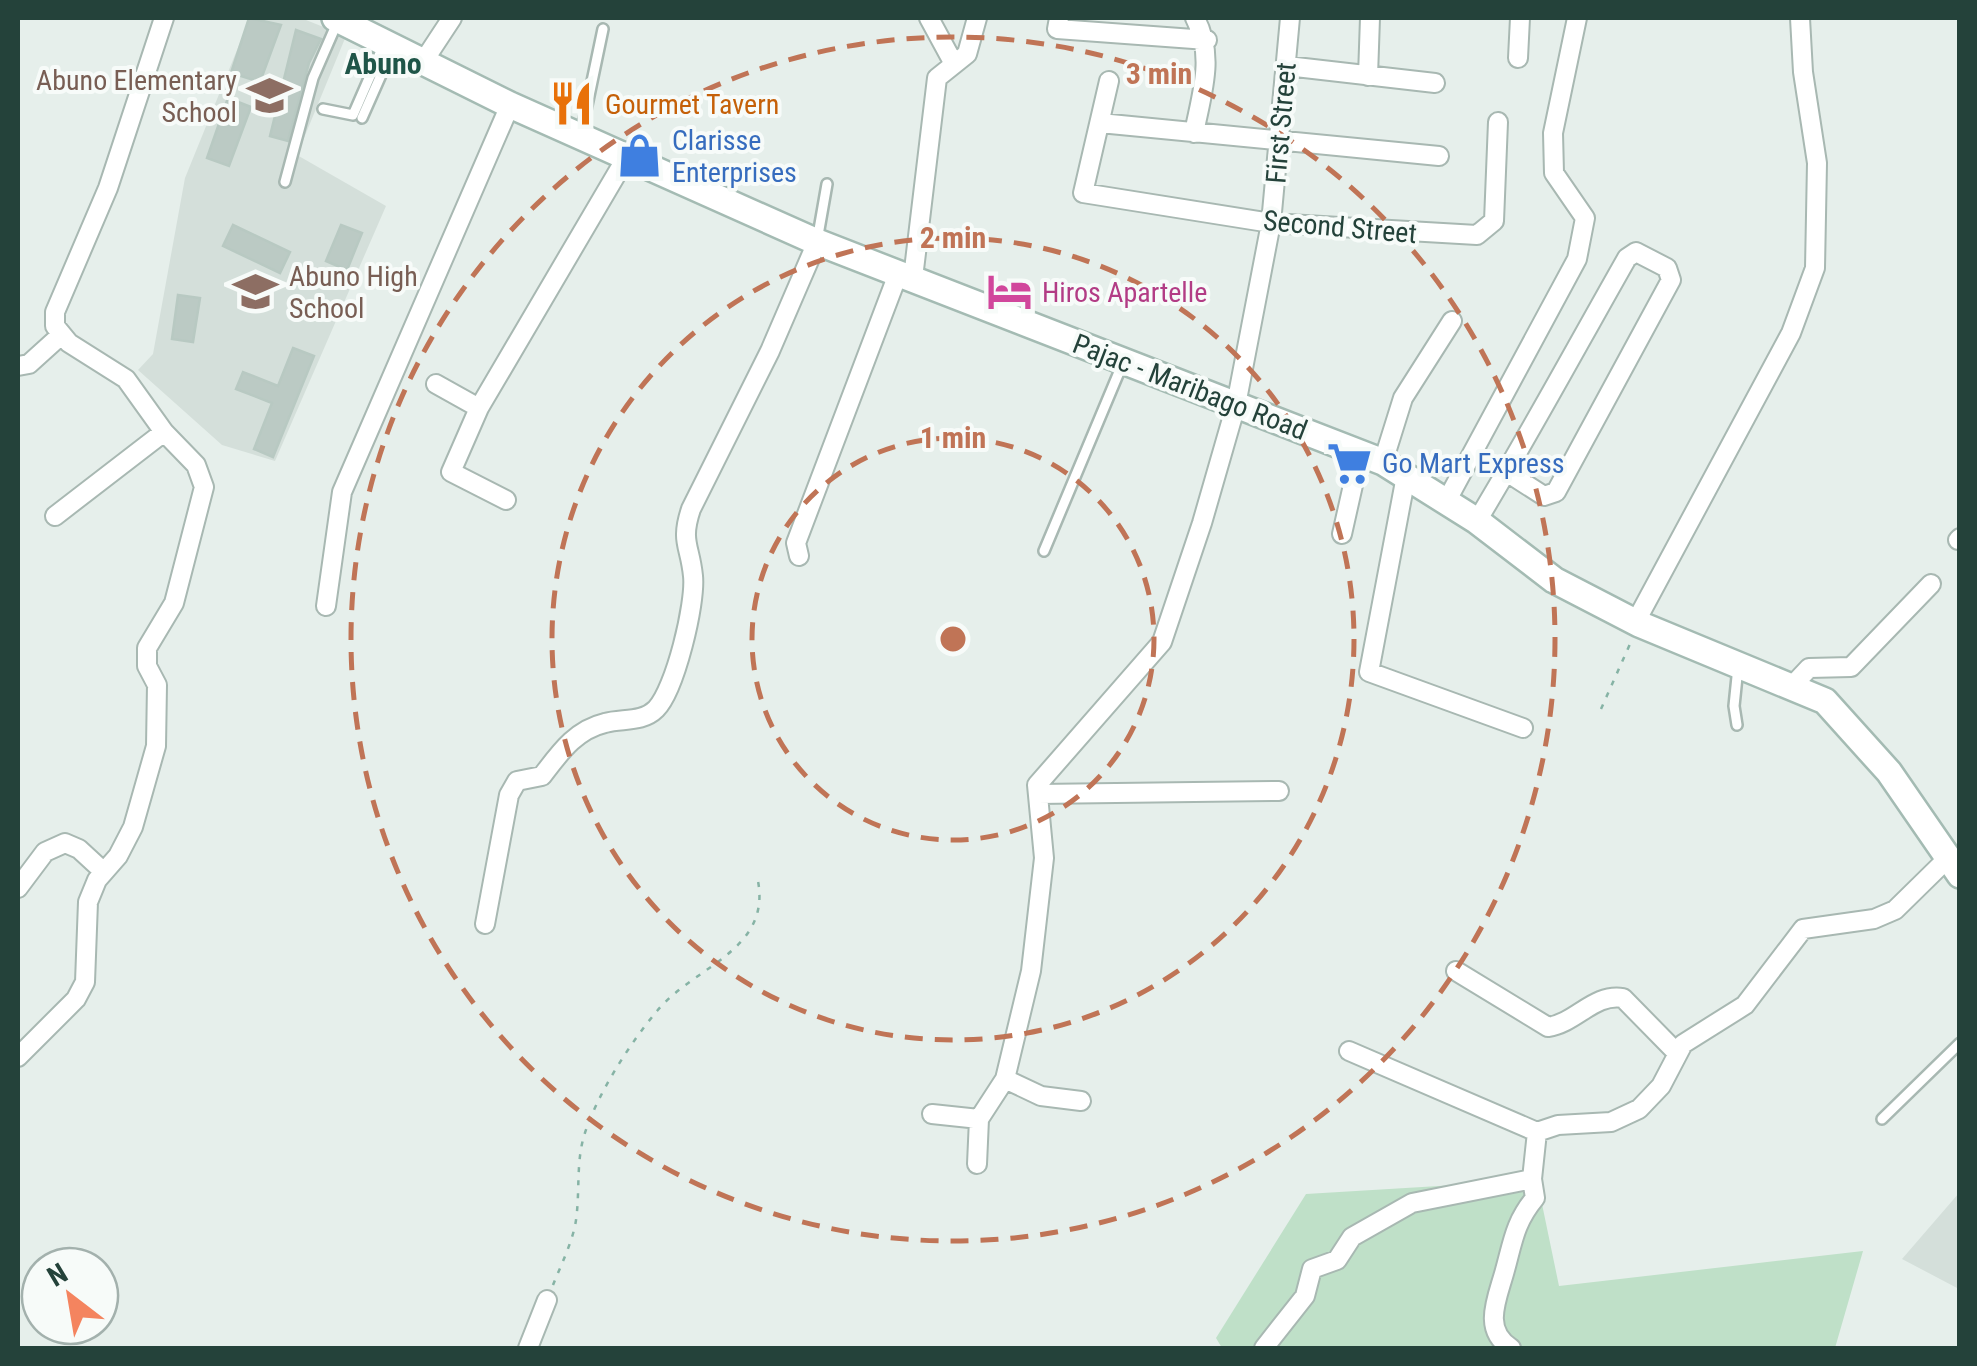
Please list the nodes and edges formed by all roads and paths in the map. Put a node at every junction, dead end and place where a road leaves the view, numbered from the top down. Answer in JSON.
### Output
{"nodes":[{"id":1,"x":164,"y":18,"type":"edge"},
{"id":2,"x":452,"y":18,"type":"edge"},
{"id":3,"x":929,"y":18,"type":"edge"},
{"id":4,"x":977,"y":18,"type":"edge"},
{"id":5,"x":1059,"y":18,"type":"edge"},
{"id":6,"x":1195,"y":18,"type":"edge"},
{"id":7,"x":1370,"y":18,"type":"edge"},
{"id":8,"x":1520,"y":18,"type":"edge"},
{"id":9,"x":1576,"y":18,"type":"edge"},
{"id":10,"x":1800,"y":18,"type":"edge"},
{"id":11,"x":344,"y":20,"type":"edge"},
{"id":12,"x":1288,"y":21,"type":"edge"},
{"id":13,"x":603,"y":29,"type":"dead end"},
{"id":14,"x":1206,"y":40,"type":"junction"},
{"id":15,"x":390,"y":44,"type":"junction"},
{"id":16,"x":1518,"y":58,"type":"dead end"},
{"id":17,"x":425,"y":60,"type":"junction"},
{"id":18,"x":954,"y":64,"type":"junction"},
{"id":19,"x":1287,"y":66,"type":"junction"},
{"id":20,"x":1368,"y":76,"type":"junction"},
{"id":21,"x":1108,"y":81,"type":"dead end"},
{"id":22,"x":1435,"y":83,"type":"dead end"},
{"id":23,"x":510,"y":105,"type":"junction"},
{"id":24,"x":323,"y":109,"type":"dead end"},
{"id":25,"x":362,"y":118,"type":"dead end"},
{"id":26,"x":1498,"y":122,"type":"dead end"},
{"id":27,"x":1100,"y":123,"type":"junction"},
{"id":28,"x":1194,"y":133,"type":"junction"},
{"id":29,"x":580,"y":137,"type":"junction"},
{"id":30,"x":1281,"y":143,"type":"junction"},
{"id":31,"x":1439,"y":156,"type":"dead end"},
{"id":32,"x":626,"y":158,"type":"junction"},
{"id":33,"x":285,"y":182,"type":"dead end"},
{"id":34,"x":827,"y":184,"type":"dead end"},
{"id":35,"x":1271,"y":223,"type":"junction"},
{"id":36,"x":817,"y":242,"type":"junction"},
{"id":37,"x":906,"y":276,"type":"junction"},
{"id":38,"x":1452,"y":321,"type":"dead end"},
{"id":39,"x":60,"y":336,"type":"junction"},
{"id":40,"x":1124,"y":362,"type":"junction"},
{"id":41,"x":18,"y":366,"type":"edge"},
{"id":42,"x":436,"y":384,"type":"dead end"},
{"id":43,"x":1236,"y":405,"type":"junction"},
{"id":44,"x":480,"y":408,"type":"junction"},
{"id":45,"x":164,"y":432,"type":"junction"},
{"id":46,"x":1371,"y":458,"type":"junction"},
{"id":47,"x":1505,"y":471,"type":"junction"},
{"id":48,"x":1406,"y":476,"type":"junction"},
{"id":49,"x":506,"y":500,"type":"dead end"},
{"id":50,"x":1446,"y":502,"type":"junction"},
{"id":51,"x":55,"y":516,"type":"dead end"},
{"id":52,"x":1476,"y":522,"type":"junction"},
{"id":53,"x":1342,"y":534,"type":"dead end"},
{"id":54,"x":1044,"y":552,"type":"dead end"},
{"id":55,"x":799,"y":556,"type":"dead end"},
{"id":56,"x":1931,"y":584,"type":"dead end"},
{"id":57,"x":326,"y":606,"type":"dead end"},
{"id":58,"x":1637,"y":623,"type":"junction"},
{"id":59,"x":1739,"y":664,"type":"junction"},
{"id":60,"x":1792,"y":685,"type":"junction"},
{"id":61,"x":1602,"y":709,"type":"dead end"},
{"id":62,"x":1738,"y":724,"type":"dead end"},
{"id":63,"x":1523,"y":728,"type":"dead end"},
{"id":64,"x":1279,"y":790,"type":"dead end"},
{"id":65,"x":1038,"y":794,"type":"junction"},
{"id":66,"x":1954,"y":866,"type":"edge"},
{"id":67,"x":104,"y":872,"type":"junction"},
{"id":68,"x":758,"y":881,"type":"dead end"},
{"id":69,"x":18,"y":888,"type":"edge"},
{"id":70,"x":485,"y":924,"type":"dead end"},
{"id":71,"x":1456,"y":971,"type":"dead end"},
{"id":72,"x":1960,"y":1043,"type":"edge"},
{"id":73,"x":1349,"y":1051,"type":"dead end"},
{"id":74,"x":1677,"y":1053,"type":"junction"},
{"id":75,"x":18,"y":1057,"type":"edge"},
{"id":76,"x":1005,"y":1080,"type":"junction"},
{"id":77,"x":1081,"y":1102,"type":"dead end"},
{"id":78,"x":932,"y":1114,"type":"dead end"},
{"id":79,"x":979,"y":1119,"type":"junction"},
{"id":80,"x":1882,"y":1119,"type":"dead end"},
{"id":81,"x":1537,"y":1132,"type":"junction"},
{"id":82,"x":977,"y":1164,"type":"dead end"},
{"id":83,"x":1532,"y":1179,"type":"junction"},
{"id":84,"x":548,"y":1300,"type":"joint"},
{"id":85,"x":528,"y":1348,"type":"edge"},
{"id":86,"x":1264,"y":1348,"type":"edge"},
{"id":87,"x":1507,"y":1348,"type":"edge"}],
"edges":[{"from":1,"to":39,"type":"street"},
{"from":2,"to":17,"type":"street"},
{"from":3,"to":18,"type":"street"},
{"from":4,"to":18,"type":"street"},
{"from":5,"to":14,"type":"street"},
{"from":6,"to":14,"type":"street"},
{"from":7,"to":20,"type":"street"},
{"from":8,"to":16,"type":"street"},
{"from":9,"to":50,"type":"street"},
{"from":10,"to":58,"type":"street"},
{"from":11,"to":15,"type":"street","name":"Pajac - Maribago Road"},
{"from":11,"to":33,"type":"lane"},
{"from":12,"to":19,"type":"street","name":"First Street"},
{"from":13,"to":29,"type":"lane"},
{"from":14,"to":28,"type":"street"},
{"from":15,"to":17,"type":"street","name":"Pajac - Maribago Road"},
{"from":15,"to":24,"type":"lane"},
{"from":15,"to":25,"type":"lane"},
{"from":17,"to":23,"type":"street","name":"Pajac - Maribago Road"},
{"from":18,"to":37,"type":"street"},
{"from":19,"to":20,"type":"street"},
{"from":19,"to":30,"type":"street","name":"First Street"},
{"from":20,"to":22,"type":"street"},
{"from":21,"to":27,"type":"street"},
{"from":23,"to":29,"type":"street","name":"Pajac - Maribago Road"},
{"from":23,"to":57,"type":"street"},
{"from":26,"to":35,"type":"street","name":"Second Street"},
{"from":27,"to":28,"type":"street"},
{"from":27,"to":35,"type":"street","name":"Second Street"},
{"from":28,"to":30,"type":"street"},
{"from":29,"to":32,"type":"street","name":"Pajac - Maribago Road"},
{"from":30,"to":31,"type":"street"},
{"from":30,"to":35,"type":"street","name":"First Street"},
{"from":32,"to":36,"type":"street","name":"Pajac - Maribago Road"},
{"from":32,"to":44,"type":"street"},
{"from":34,"to":36,"type":"lane"},
{"from":35,"to":43,"type":"street","name":"First Street"},
{"from":36,"to":37,"type":"street","name":"Pajac - Maribago Road"},
{"from":36,"to":70,"type":"street"},
{"from":37,"to":40,"type":"street","name":"Pajac - Maribago Road"},
{"from":37,"to":55,"type":"street"},
{"from":38,"to":46,"type":"street"},
{"from":39,"to":41,"type":"street"},
{"from":39,"to":45,"type":"street"},
{"from":40,"to":43,"type":"street","name":"Pajac - Maribago Road"},
{"from":40,"to":54,"type":"lane"},
{"from":42,"to":44,"type":"street"},
{"from":43,"to":46,"type":"street","name":"Pajac - Maribago Road"},
{"from":43,"to":65,"type":"street","name":"First Street"},
{"from":44,"to":49,"type":"street"},
{"from":45,"to":51,"type":"street"},
{"from":45,"to":67,"type":"street"},
{"from":46,"to":48,"type":"street","name":"Pajac - Maribago Road"},
{"from":46,"to":53,"type":"street"},
{"from":47,"to":47,"type":"street"},
{"from":47,"to":52,"type":"street"},
{"from":48,"to":50,"type":"street","name":"Pajac - Maribago Road"},
{"from":48,"to":63,"type":"street"},
{"from":50,"to":52,"type":"street","name":"Pajac - Maribago Road"},
{"from":52,"to":58,"type":"street","name":"Pajac - Maribago Road"},
{"from":56,"to":60,"type":"street"},
{"from":58,"to":59,"type":"street","name":"Pajac - Maribago Road"},
{"from":58,"to":61,"type":"path"},
{"from":59,"to":60,"type":"street","name":"Pajac - Maribago Road"},
{"from":59,"to":62,"type":"lane"},
{"from":60,"to":66,"type":"street","name":"Pajac - Maribago Road"},
{"from":64,"to":65,"type":"street"},
{"from":65,"to":76,"type":"street"},
{"from":66,"to":74,"type":"street"},
{"from":67,"to":69,"type":"street"},
{"from":67,"to":75,"type":"street"},
{"from":68,"to":84,"type":"path"},
{"from":71,"to":74,"type":"street"},
{"from":72,"to":80,"type":"lane"},
{"from":73,"to":81,"type":"street"},
{"from":74,"to":81,"type":"street"},
{"from":76,"to":77,"type":"street"},
{"from":76,"to":79,"type":"street"},
{"from":78,"to":79,"type":"street"},
{"from":79,"to":82,"type":"street"},
{"from":81,"to":83,"type":"street"},
{"from":83,"to":86,"type":"street"},
{"from":83,"to":87,"type":"street"},
{"from":84,"to":85,"type":"street"}]}
